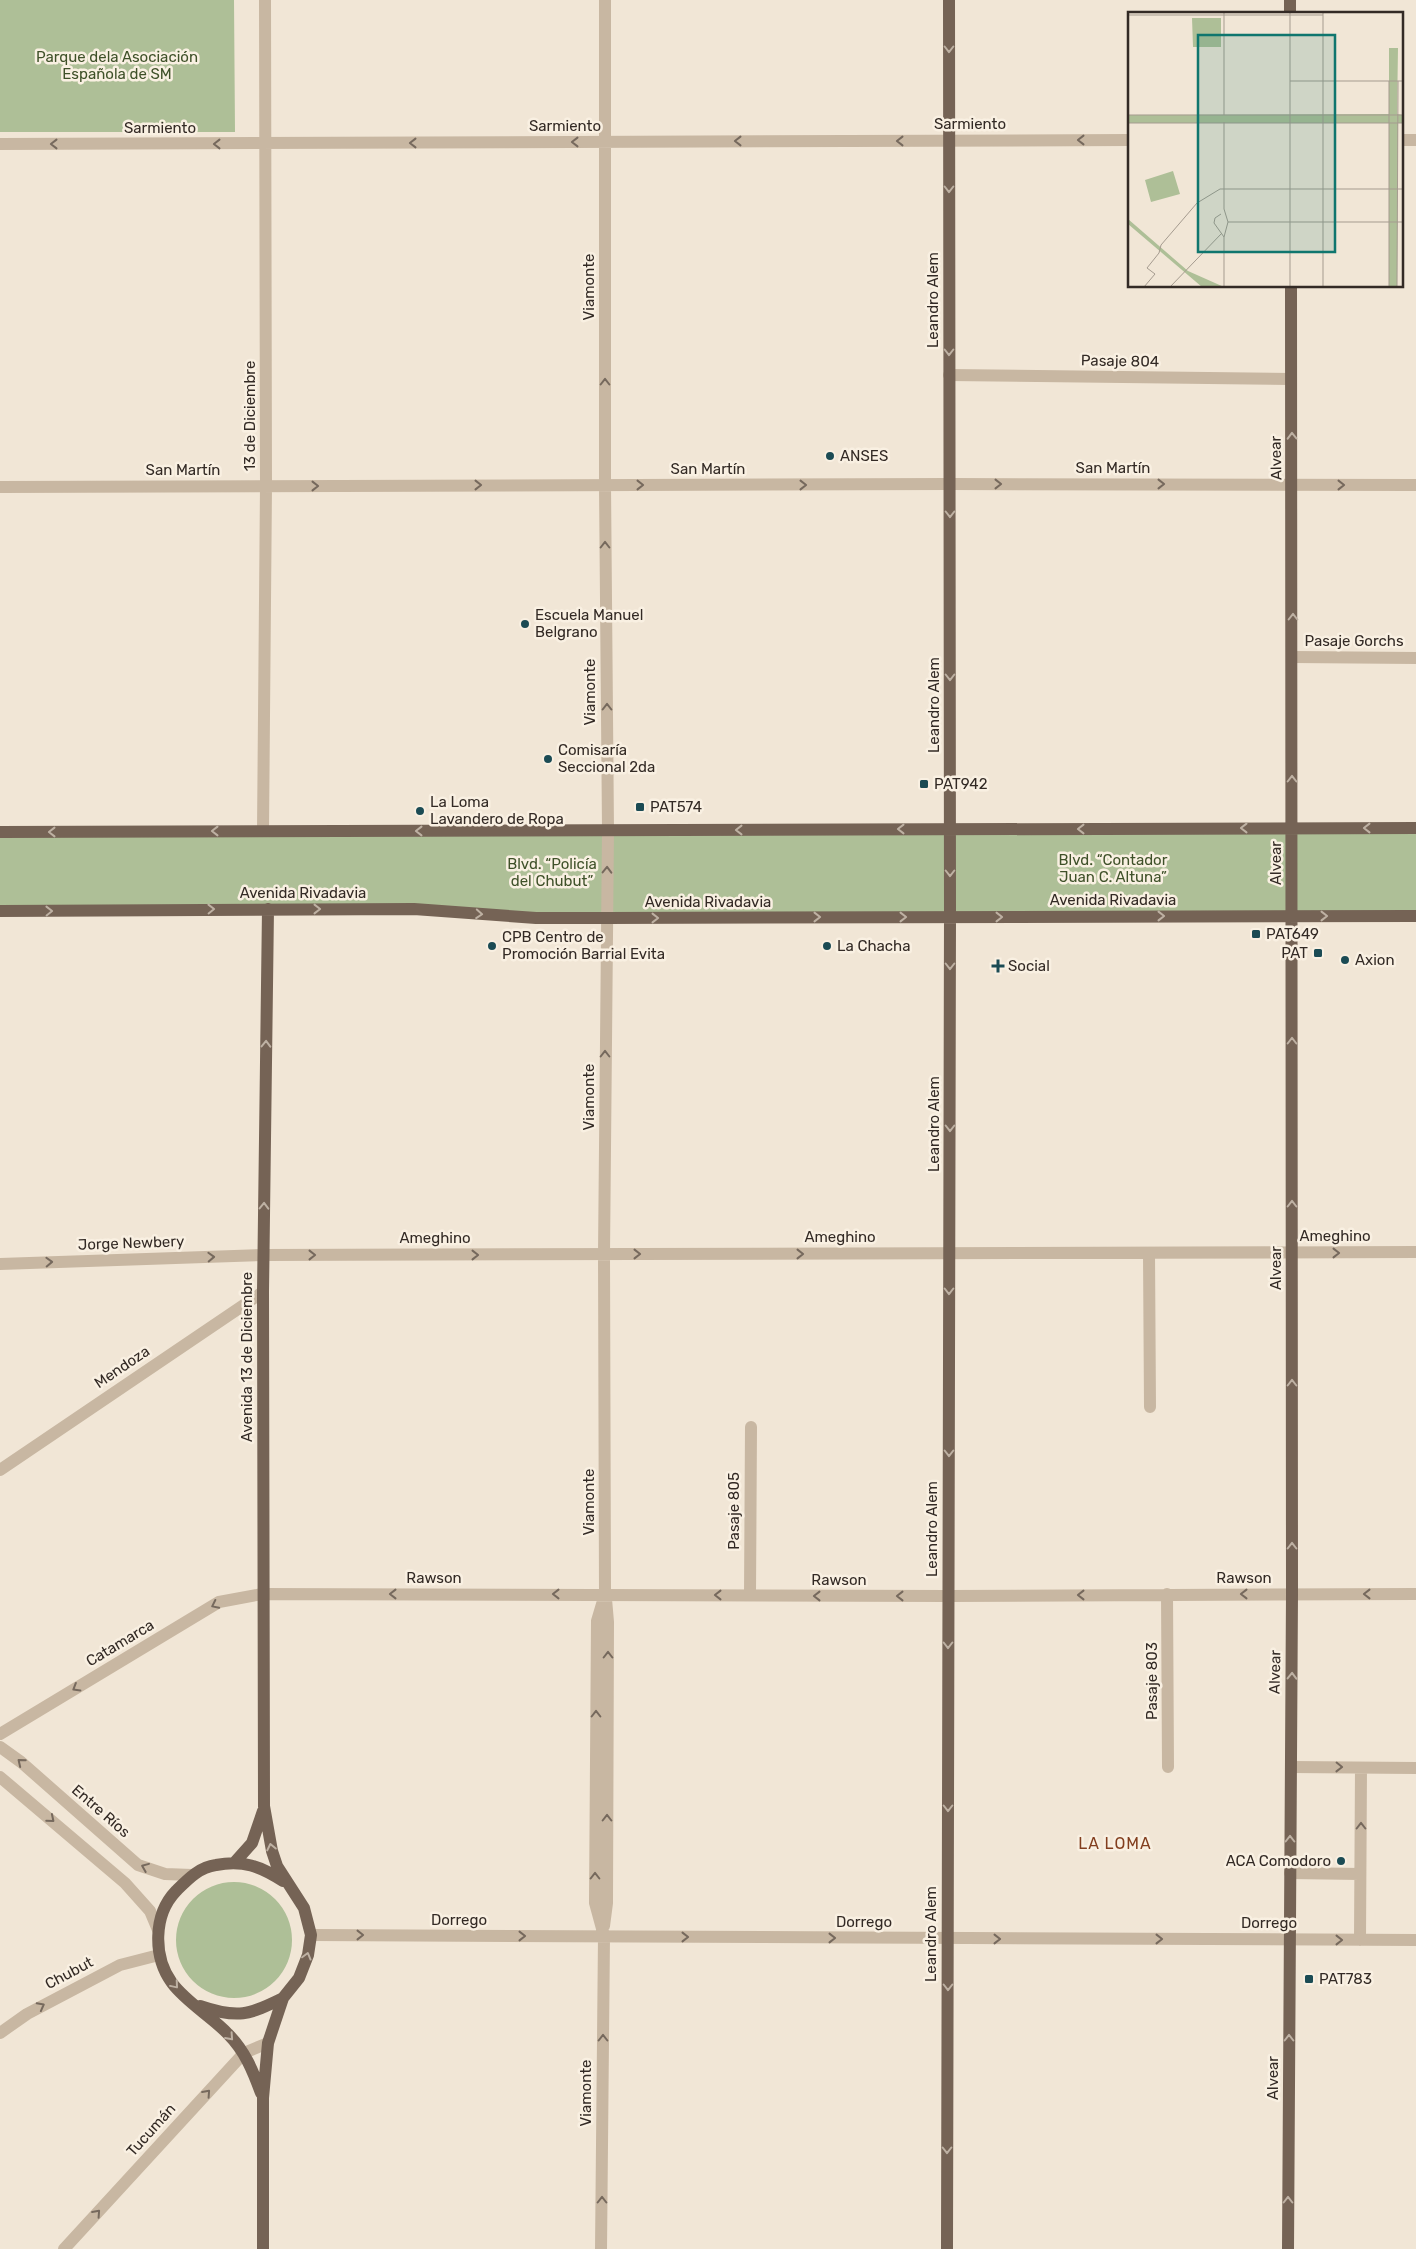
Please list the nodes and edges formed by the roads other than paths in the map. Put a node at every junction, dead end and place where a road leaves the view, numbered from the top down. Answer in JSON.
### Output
{"nodes":[{"id":1,"x":265,"y":0,"type":"edge"},
{"id":2,"x":605,"y":0,"type":"edge"},
{"id":3,"x":949,"y":0,"type":"edge"},
{"id":4,"x":949,"y":140,"type":"junction"},
{"id":5,"x":1128,"y":140,"type":"edge"},
{"id":6,"x":606,"y":142,"type":"junction"},
{"id":7,"x":0,"y":144,"type":"edge"},
{"id":8,"x":265,"y":144,"type":"junction"},
{"id":9,"x":1291,"y":288,"type":"edge"},
{"id":10,"x":949,"y":375,"type":"junction"},
{"id":11,"x":1291,"y":379,"type":"junction"},
{"id":12,"x":950,"y":484,"type":"junction"},
{"id":13,"x":605,"y":485,"type":"junction"},
{"id":14,"x":1293,"y":485,"type":"junction"},
{"id":15,"x":1416,"y":485,"type":"edge"},
{"id":16,"x":266,"y":486,"type":"junction"},
{"id":17,"x":0,"y":487,"type":"edge"},
{"id":18,"x":1293,"y":657,"type":"junction"},
{"id":19,"x":1416,"y":658,"type":"edge"},
{"id":20,"x":1292,"y":828,"type":"junction"},
{"id":21,"x":1416,"y":828,"type":"edge"},
{"id":22,"x":950,"y":829,"type":"junction"},
{"id":23,"x":608,"y":830,"type":"junction"},
{"id":24,"x":263,"y":831,"type":"junction"},
{"id":25,"x":0,"y":832,"type":"edge"},
{"id":26,"x":268,"y":909,"type":"junction"},
{"id":27,"x":0,"y":911,"type":"edge"},
{"id":28,"x":1292,"y":916,"type":"junction"},
{"id":29,"x":1416,"y":916,"type":"edge"},
{"id":30,"x":950,"y":917,"type":"junction"},
{"id":31,"x":606,"y":918,"type":"junction"},
{"id":32,"x":1292,"y":1252,"type":"junction"},
{"id":33,"x":1416,"y":1252,"type":"edge"},
{"id":34,"x":1149,"y":1253,"type":"junction"},
{"id":35,"x":604,"y":1254,"type":"junction"},
{"id":36,"x":950,"y":1254,"type":"junction"},
{"id":37,"x":264,"y":1255,"type":"junction"},
{"id":38,"x":0,"y":1264,"type":"edge"},
{"id":39,"x":263,"y":1292,"type":"junction"},
{"id":40,"x":1150,"y":1407,"type":"dead end"},
{"id":41,"x":751,"y":1427,"type":"dead end"},
{"id":42,"x":0,"y":1470,"type":"edge"},
{"id":43,"x":262,"y":1594,"type":"junction"},
{"id":44,"x":605,"y":1594,"type":"junction"},
{"id":45,"x":1167,"y":1594,"type":"junction"},
{"id":46,"x":1292,"y":1594,"type":"junction"},
{"id":47,"x":1416,"y":1594,"type":"edge"},
{"id":48,"x":750,"y":1595,"type":"junction"},
{"id":49,"x":948,"y":1596,"type":"junction"},
{"id":50,"x":0,"y":1734,"type":"edge"},
{"id":51,"x":0,"y":1747,"type":"edge"},
{"id":52,"x":1168,"y":1767,"type":"dead end"},
{"id":53,"x":1291,"y":1767,"type":"junction"},
{"id":54,"x":1361,"y":1768,"type":"junction"},
{"id":55,"x":1416,"y":1768,"type":"edge"},
{"id":56,"x":0,"y":1777,"type":"edge"},
{"id":57,"x":264,"y":1806,"type":"junction"},
{"id":58,"x":235,"y":1862,"type":"junction"},
{"id":59,"x":1290,"y":1873,"type":"junction"},
{"id":60,"x":1360,"y":1874,"type":"junction"},
{"id":61,"x":192,"y":1875,"type":"junction"},
{"id":62,"x":288,"y":1884,"type":"junction"},
{"id":63,"x":158,"y":1930,"type":"junction"},
{"id":64,"x":311,"y":1935,"type":"junction"},
{"id":65,"x":604,"y":1936,"type":"junction"},
{"id":66,"x":948,"y":1938,"type":"junction"},
{"id":67,"x":1290,"y":1940,"type":"junction"},
{"id":68,"x":1360,"y":1940,"type":"junction"},
{"id":69,"x":1416,"y":1940,"type":"edge"},
{"id":70,"x":159,"y":1955,"type":"junction"},
{"id":71,"x":283,"y":1998,"type":"junction"},
{"id":72,"x":194,"y":2004,"type":"junction"},
{"id":73,"x":0,"y":2033,"type":"edge"},
{"id":74,"x":268,"y":2044,"type":"junction"},
{"id":75,"x":244,"y":2053,"type":"junction"},
{"id":76,"x":263,"y":2098,"type":"junction"},
{"id":77,"x":64,"y":2249,"type":"edge"},
{"id":78,"x":263,"y":2249,"type":"edge"},
{"id":79,"x":601,"y":2249,"type":"edge"},
{"id":80,"x":947,"y":2249,"type":"edge"},
{"id":81,"x":1288,"y":2249,"type":"edge"}],
"edges":[{"from":1,"to":8,"type":"street","name":"13 de Diciembre"},
{"from":2,"to":6,"type":"street","name":"Viamonte"},
{"from":3,"to":4,"type":"main road","name":"Leandro Alem","one_way":true},
{"from":5,"to":4,"type":"street","name":"Sarmiento","one_way":true},
{"from":4,"to":6,"type":"street","name":"Sarmiento","one_way":true},
{"from":4,"to":10,"type":"main road","name":"Leandro Alem","one_way":true},
{"from":6,"to":8,"type":"street","name":"Sarmiento","one_way":true},
{"from":13,"to":6,"type":"street","name":"Viamonte","one_way":true},
{"from":8,"to":7,"type":"street","name":"Sarmiento","one_way":true},
{"from":8,"to":16,"type":"street","name":"13 de Diciembre"},
{"from":9,"to":11,"type":"main road","name":"Alvear"},
{"from":10,"to":11,"type":"street","name":"Pasaje 804"},
{"from":10,"to":12,"type":"main road","name":"Leandro Alem"},
{"from":14,"to":11,"type":"main road","name":"Alvear","one_way":true},
{"from":13,"to":12,"type":"street","name":"San Martín","one_way":true},
{"from":12,"to":14,"type":"street","name":"San Martín","one_way":true},
{"from":12,"to":22,"type":"main road","name":"Leandro Alem","one_way":true},
{"from":16,"to":13,"type":"street","name":"San Martín","one_way":true},
{"from":23,"to":13,"type":"street","name":"Viamonte","one_way":true},
{"from":14,"to":15,"type":"street","name":"San Martín","one_way":true},
{"from":18,"to":14,"type":"main road","name":"Alvear","one_way":true},
{"from":16,"to":17,"type":"street","name":"San Martín"},
{"from":16,"to":24,"type":"street","name":"13 de Diciembre"},
{"from":18,"to":19,"type":"street","name":"Pasaje Gorchs"},
{"from":20,"to":18,"type":"main road","name":"Alvear","one_way":true},
{"from":21,"to":20,"type":"main road","one_way":true},
{"from":20,"to":22,"type":"main road","one_way":true},
{"from":20,"to":28,"type":"main road","name":"Alvear"},
{"from":22,"to":23,"type":"main road","one_way":true},
{"from":22,"to":30,"type":"main road","name":"Leandro Alem","one_way":true},
{"from":23,"to":24,"type":"main road","one_way":true},
{"from":31,"to":23,"type":"street","name":"Viamonte","one_way":true},
{"from":24,"to":25,"type":"main road","one_way":true},
{"from":27,"to":26,"type":"main road","name":"Avenida Rivadavia","one_way":true},
{"from":26,"to":31,"type":"main road","name":"Avenida Rivadavia","one_way":true},
{"from":37,"to":26,"type":"main road","name":"Avenida 13 de Diciembre","one_way":true},
{"from":28,"to":29,"type":"main road","name":"Avenida Rivadavia","one_way":true},
{"from":30,"to":28,"type":"main road","name":"Avenida Rivadavia","one_way":true},
{"from":32,"to":28,"type":"main road","name":"Alvear","one_way":true},
{"from":31,"to":30,"type":"main road","name":"Avenida Rivadavia","one_way":true},
{"from":30,"to":36,"type":"main road","name":"Leandro Alem","one_way":true},
{"from":35,"to":31,"type":"street","name":"Viamonte","one_way":true},
{"from":32,"to":33,"type":"street","name":"Ameghino","one_way":true},
{"from":32,"to":34,"type":"street","name":"Ameghino"},
{"from":46,"to":32,"type":"main road","name":"Alvear","one_way":true},
{"from":34,"to":36,"type":"street","name":"Ameghino"},
{"from":34,"to":40,"type":"street"},
{"from":35,"to":36,"type":"street","name":"Ameghino","one_way":true},
{"from":37,"to":35,"type":"street","name":"Ameghino","one_way":true},
{"from":35,"to":44,"type":"street","name":"Viamonte"},
{"from":36,"to":49,"type":"main road","name":"Leandro Alem","one_way":true},
{"from":38,"to":37,"type":"street","name":"Jorge Newbery","one_way":true},
{"from":37,"to":39,"type":"main road","name":"Avenida 13 de Diciembre"},
{"from":39,"to":42,"type":"street","name":"Mendoza"},
{"from":39,"to":43,"type":"main road","name":"Avenida 13 de Diciembre"},
{"from":41,"to":48,"type":"street","name":"Pasaje 805"},
{"from":44,"to":43,"type":"street","name":"Rawson","one_way":true},
{"from":43,"to":50,"type":"street","name":"Catamarca","one_way":true},
{"from":43,"to":57,"type":"main road","name":"Avenida 13 de Diciembre"},
{"from":48,"to":44,"type":"street","name":"Rawson","one_way":true},
{"from":65,"to":44,"type":"street","name":"Viamonte","one_way":true},
{"from":46,"to":45,"type":"street","name":"Rawson","one_way":true},
{"from":45,"to":49,"type":"street","name":"Rawson","one_way":true},
{"from":45,"to":52,"type":"street","name":"Pasaje 803"},
{"from":47,"to":46,"type":"street","name":"Rawson","one_way":true},
{"from":53,"to":46,"type":"main road","name":"Alvear","one_way":true},
{"from":49,"to":48,"type":"street","name":"Rawson","one_way":true},
{"from":49,"to":66,"type":"main road","name":"Leandro Alem","one_way":true},
{"from":61,"to":51,"type":"street","name":"Entre Ríos","one_way":true},
{"from":53,"to":54,"type":"street","one_way":true},
{"from":59,"to":53,"type":"main road","name":"Alvear","one_way":true},
{"from":54,"to":55,"type":"street"},
{"from":60,"to":54,"type":"street","one_way":true},
{"from":56,"to":63,"type":"street","one_way":true},
{"from":57,"to":58,"type":"main road"},
{"from":62,"to":57,"type":"main road","one_way":true},
{"from":58,"to":61,"type":"main road"},
{"from":58,"to":62,"type":"main road"},
{"from":59,"to":60,"type":"street"},
{"from":59,"to":67,"type":"main road","name":"Alvear"},
{"from":60,"to":68,"type":"street"},
{"from":61,"to":63,"type":"main road"},
{"from":62,"to":64,"type":"main road"},
{"from":63,"to":70,"type":"main road"},
{"from":64,"to":65,"type":"street","name":"Dorrego","one_way":true},
{"from":71,"to":64,"type":"main road","one_way":true},
{"from":65,"to":66,"type":"street","name":"Dorrego","one_way":true},
{"from":79,"to":65,"type":"street","name":"Viamonte","one_way":true},
{"from":66,"to":67,"type":"street","name":"Dorrego","one_way":true},
{"from":66,"to":80,"type":"main road","name":"Leandro Alem","one_way":true},
{"from":67,"to":68,"type":"street","name":"Dorrego","one_way":true},
{"from":81,"to":67,"type":"main road","name":"Alvear","one_way":true},
{"from":68,"to":69,"type":"street","name":"Dorrego"},
{"from":70,"to":72,"type":"main road","one_way":true},
{"from":73,"to":70,"type":"street","name":"Chubut","one_way":true},
{"from":71,"to":72,"type":"main road"},
{"from":71,"to":74,"type":"main road"},
{"from":72,"to":75,"type":"main road","one_way":true},
{"from":74,"to":75,"type":"street","name":"Tucumán"},
{"from":74,"to":76,"type":"main road"},
{"from":75,"to":76,"type":"main road"},
{"from":77,"to":75,"type":"street","name":"Tucumán","one_way":true},
{"from":76,"to":78,"type":"main road"}]}
